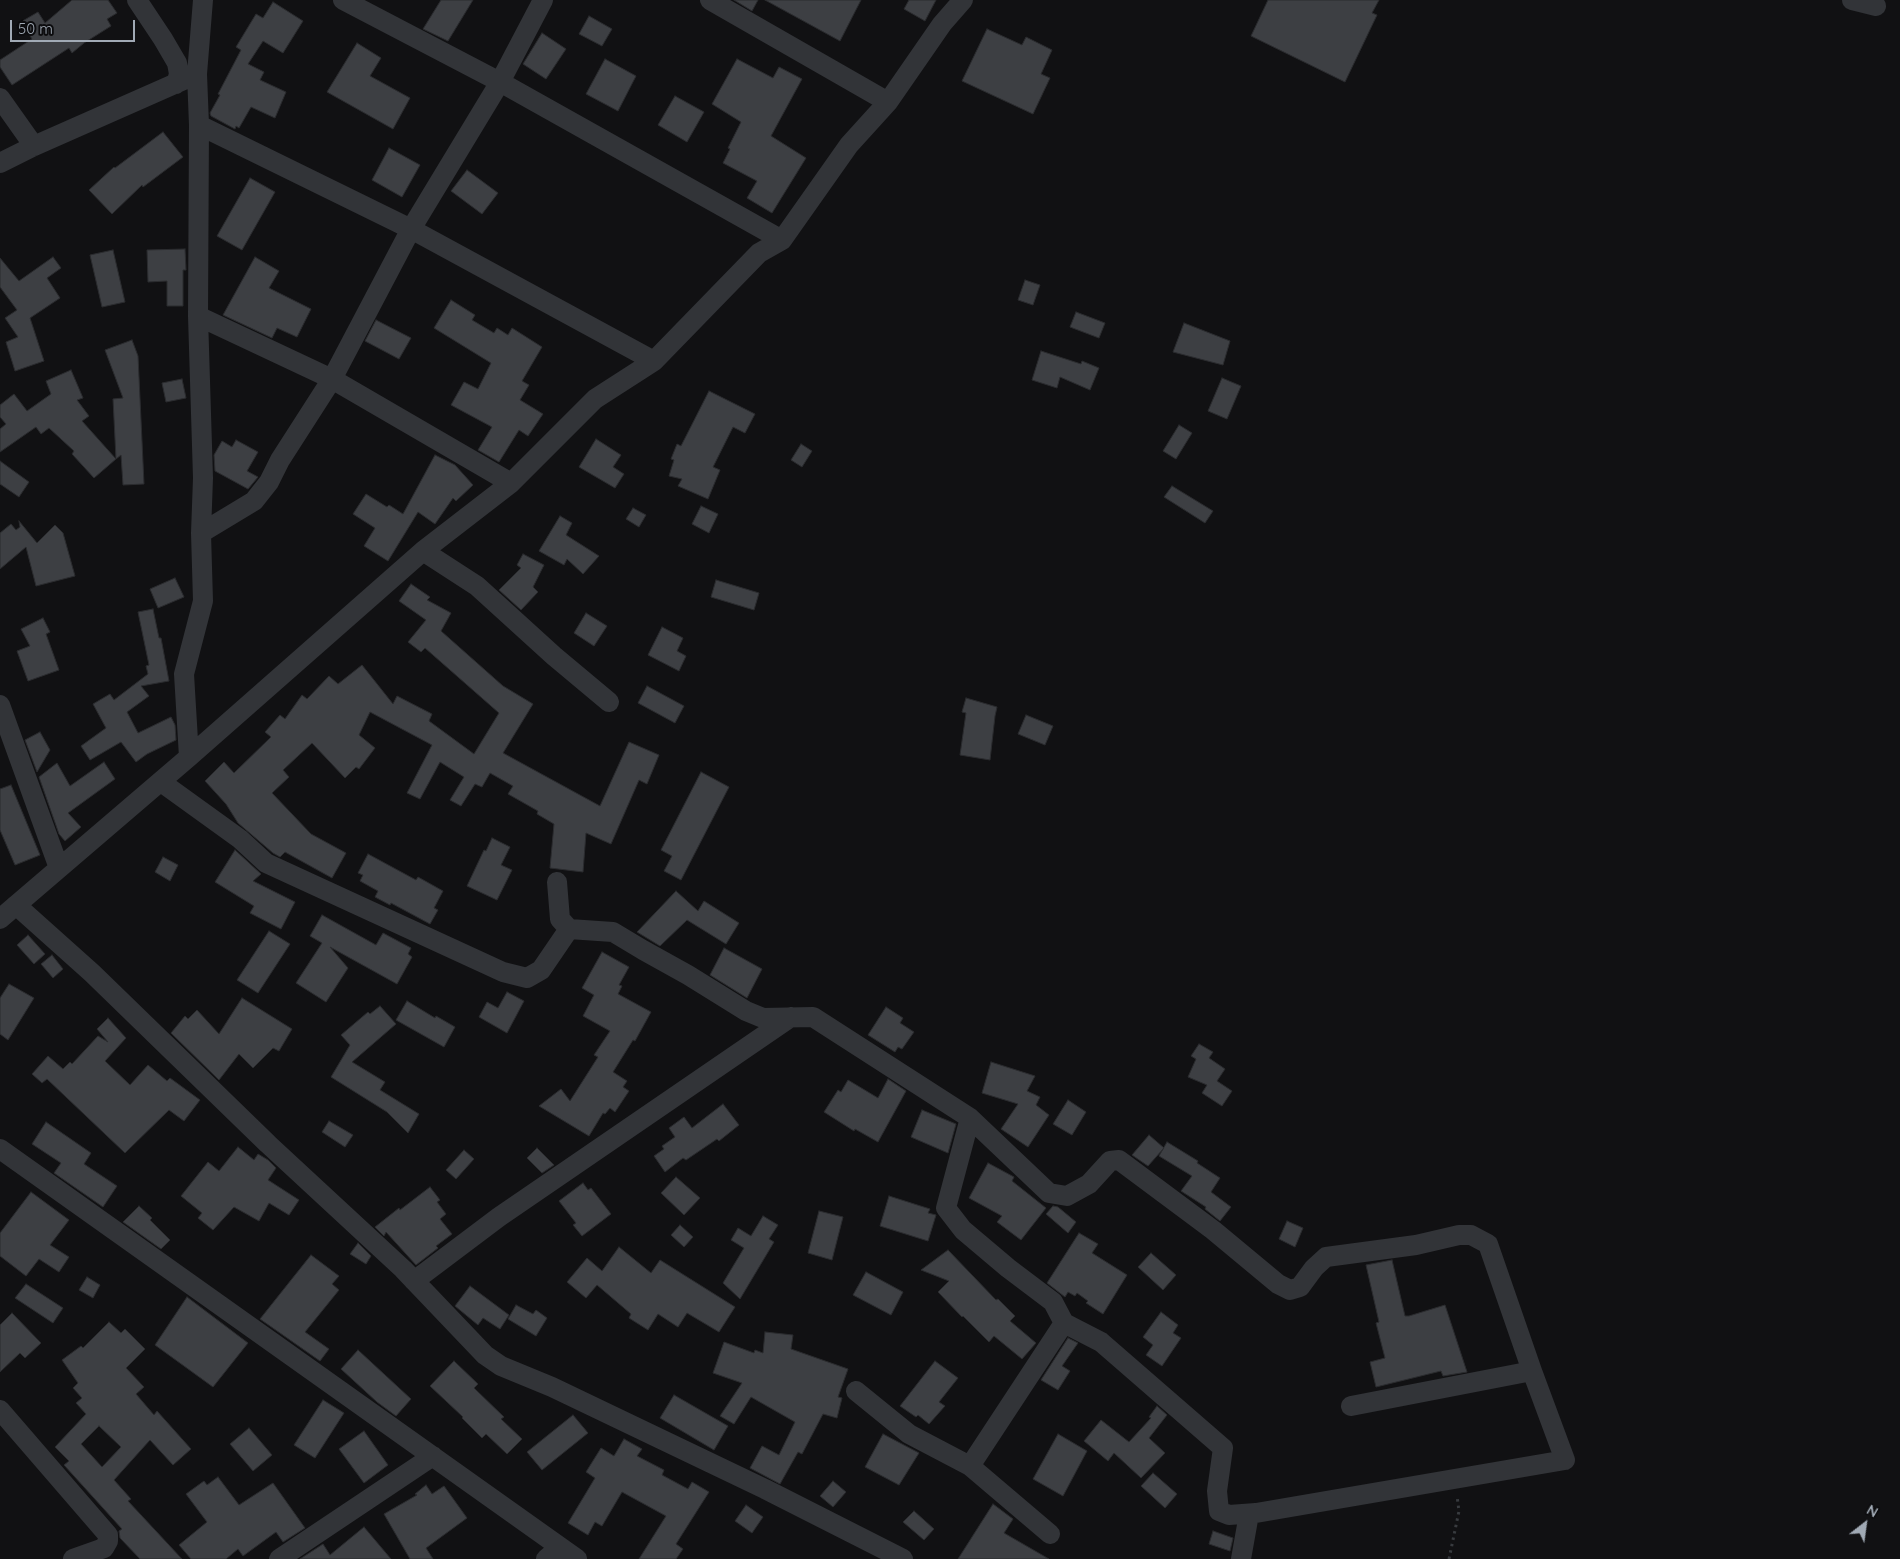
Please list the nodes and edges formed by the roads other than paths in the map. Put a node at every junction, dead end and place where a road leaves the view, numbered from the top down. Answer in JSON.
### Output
{"nodes":[{"id":1,"x":136,"y":0,"type":"edge"},
{"id":2,"x":203,"y":0,"type":"edge"},
{"id":3,"x":342,"y":0,"type":"edge"},
{"id":4,"x":543,"y":0,"type":"edge"},
{"id":5,"x":710,"y":0,"type":"edge"},
{"id":6,"x":963,"y":0,"type":"edge"},
{"id":7,"x":1852,"y":0,"type":"edge"},
{"id":8,"x":1876,"y":6,"type":"dead end"},
{"id":9,"x":197,"y":74,"type":"junction"},
{"id":10,"x":500,"y":82,"type":"junction"},
{"id":11,"x":176,"y":84,"type":"junction"},
{"id":12,"x":0,"y":98,"type":"edge"},
{"id":13,"x":888,"y":102,"type":"junction"},
{"id":14,"x":199,"y":125,"type":"junction"},
{"id":15,"x":34,"y":146,"type":"junction"},
{"id":16,"x":0,"y":164,"type":"edge"},
{"id":17,"x":411,"y":229,"type":"junction"},
{"id":18,"x":782,"y":240,"type":"junction"},
{"id":19,"x":198,"y":316,"type":"junction"},
{"id":20,"x":654,"y":362,"type":"junction"},
{"id":21,"x":332,"y":379,"type":"junction"},
{"id":22,"x":511,"y":483,"type":"junction"},
{"id":23,"x":201,"y":533,"type":"junction"},
{"id":24,"x":423,"y":551,"type":"junction"},
{"id":25,"x":609,"y":702,"type":"dead end"},
{"id":26,"x":0,"y":705,"type":"edge"},
{"id":27,"x":189,"y":757,"type":"junction"},
{"id":28,"x":161,"y":782,"type":"junction"},
{"id":29,"x":59,"y":868,"type":"junction"},
{"id":30,"x":557,"y":882,"type":"dead end"},
{"id":31,"x":16,"y":905,"type":"junction"},
{"id":32,"x":0,"y":919,"type":"edge"},
{"id":33,"x":569,"y":928,"type":"junction"},
{"id":34,"x":791,"y":1018,"type":"junction"},
{"id":35,"x":970,"y":1118,"type":"junction"},
{"id":36,"x":0,"y":1149,"type":"edge"},
{"id":37,"x":414,"y":1281,"type":"junction"},
{"id":38,"x":1064,"y":1323,"type":"junction"},
{"id":39,"x":1532,"y":1371,"type":"junction"},
{"id":40,"x":856,"y":1391,"type":"dead end"},
{"id":41,"x":1351,"y":1406,"type":"dead end"},
{"id":42,"x":0,"y":1410,"type":"edge"},
{"id":43,"x":433,"y":1456,"type":"junction"},
{"id":44,"x":970,"y":1466,"type":"junction"},
{"id":45,"x":1249,"y":1514,"type":"junction"},
{"id":46,"x":1050,"y":1534,"type":"dead end"},
{"id":47,"x":553,"y":1553,"type":"edge"},
{"id":48,"x":72,"y":1559,"type":"edge"},
{"id":49,"x":279,"y":1559,"type":"edge"},
{"id":50,"x":577,"y":1559,"type":"edge"},
{"id":51,"x":903,"y":1559,"type":"edge"},
{"id":52,"x":1241,"y":1559,"type":"edge"}],
"edges":[{"from":1,"to":11,"type":"street"},
{"from":2,"to":9,"type":"street"},
{"from":3,"to":10,"type":"street"},
{"from":4,"to":10,"type":"street"},
{"from":5,"to":13,"type":"street"},
{"from":6,"to":13,"type":"street"},
{"from":7,"to":8,"type":"street"},
{"from":9,"to":11,"type":"street"},
{"from":9,"to":14,"type":"street"},
{"from":10,"to":17,"type":"street"},
{"from":10,"to":18,"type":"street"},
{"from":11,"to":15,"type":"street"},
{"from":12,"to":15,"type":"street"},
{"from":13,"to":18,"type":"street"},
{"from":14,"to":17,"type":"street"},
{"from":14,"to":19,"type":"street"},
{"from":15,"to":16,"type":"street"},
{"from":17,"to":20,"type":"street"},
{"from":17,"to":21,"type":"street"},
{"from":18,"to":20,"type":"street"},
{"from":19,"to":21,"type":"street"},
{"from":19,"to":23,"type":"street"},
{"from":20,"to":22,"type":"street"},
{"from":21,"to":22,"type":"street"},
{"from":21,"to":23,"type":"street"},
{"from":22,"to":24,"type":"street"},
{"from":23,"to":27,"type":"street"},
{"from":24,"to":25,"type":"street"},
{"from":24,"to":27,"type":"street"},
{"from":26,"to":29,"type":"street"},
{"from":27,"to":28,"type":"street"},
{"from":28,"to":29,"type":"street"},
{"from":28,"to":33,"type":"street"},
{"from":29,"to":31,"type":"street"},
{"from":30,"to":33,"type":"street"},
{"from":31,"to":32,"type":"street"},
{"from":31,"to":37,"type":"street"},
{"from":33,"to":34,"type":"street"},
{"from":34,"to":35,"type":"street"},
{"from":34,"to":37,"type":"street"},
{"from":35,"to":38,"type":"street"},
{"from":35,"to":39,"type":"street"},
{"from":36,"to":43,"type":"street"},
{"from":37,"to":51,"type":"street"},
{"from":38,"to":44,"type":"street"},
{"from":38,"to":45,"type":"street"},
{"from":39,"to":41,"type":"street"},
{"from":39,"to":45,"type":"street"},
{"from":40,"to":44,"type":"street"},
{"from":42,"to":48,"type":"street"},
{"from":43,"to":47,"type":"street"},
{"from":43,"to":49,"type":"street"},
{"from":44,"to":46,"type":"street"},
{"from":45,"to":52,"type":"street"},
{"from":47,"to":50,"type":"street"}]}
